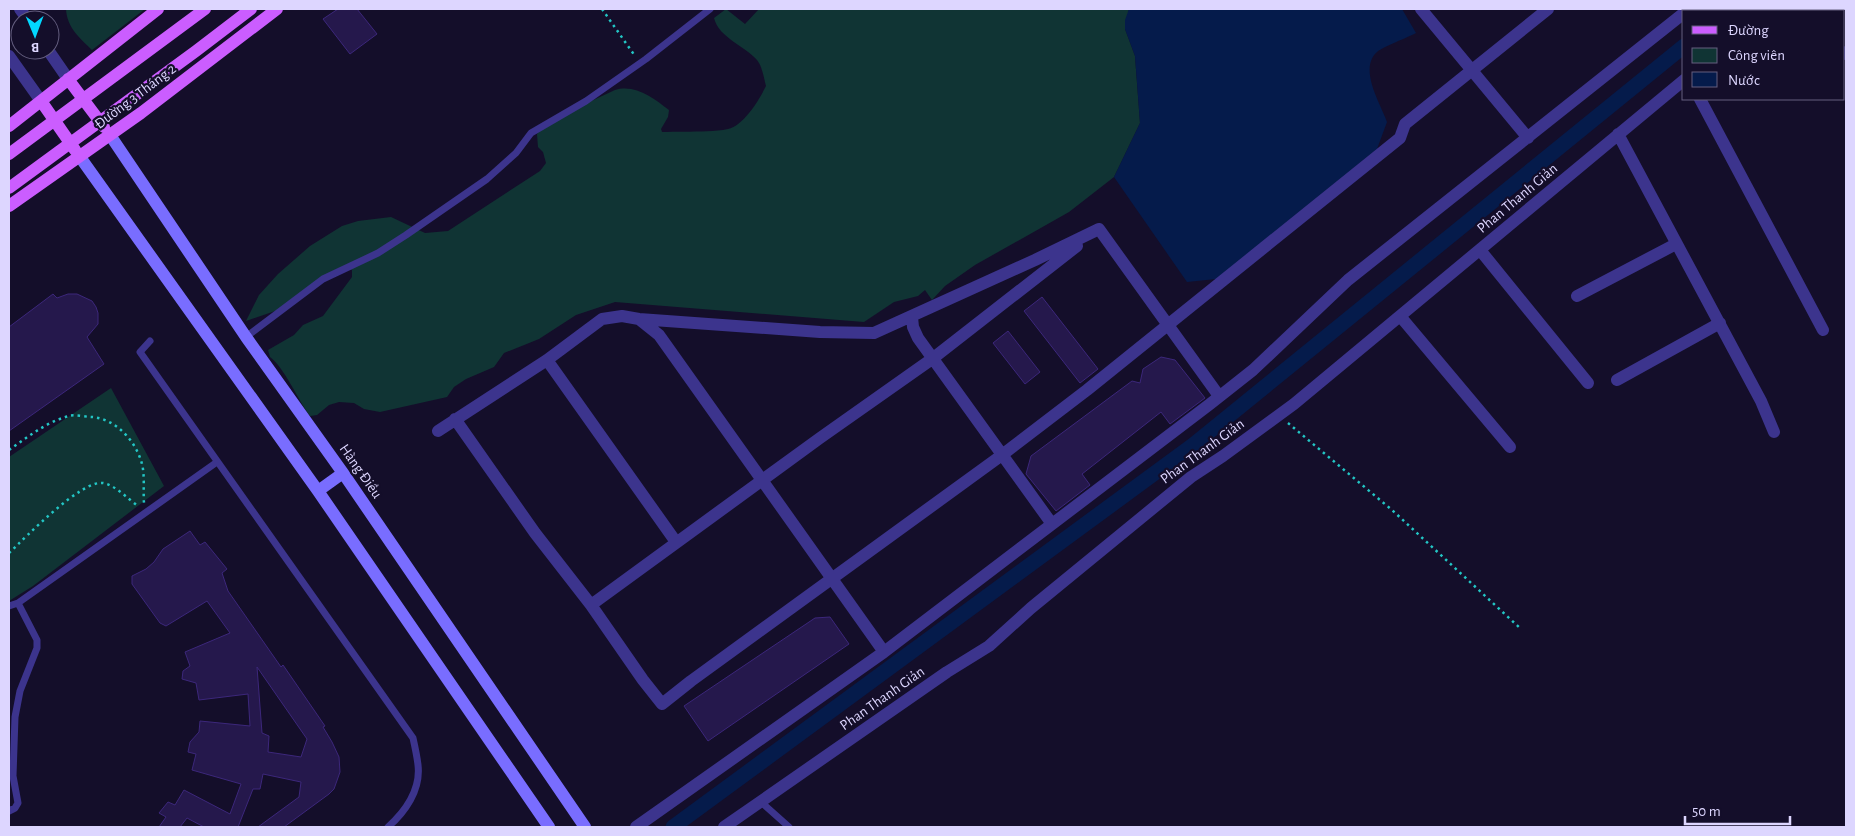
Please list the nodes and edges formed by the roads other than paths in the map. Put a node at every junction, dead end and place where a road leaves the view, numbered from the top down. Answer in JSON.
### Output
{"nodes":[{"id":1,"x":158,"y":9,"type":"edge"},
{"id":2,"x":205,"y":9,"type":"edge"},
{"id":3,"x":251,"y":9,"type":"edge"},
{"id":4,"x":277,"y":9,"type":"edge"},
{"id":5,"x":710,"y":9,"type":"edge"},
{"id":6,"x":1421,"y":9,"type":"edge"},
{"id":7,"x":1548,"y":9,"type":"edge"},
{"id":8,"x":1682,"y":14,"type":"edge"},
{"id":9,"x":9,"y":56,"type":"edge"},
{"id":10,"x":55,"y":60,"type":"edge"},
{"id":11,"x":1472,"y":70,"type":"junction"},
{"id":12,"x":68,"y":79,"type":"junction"},
{"id":13,"x":1682,"y":82,"type":"edge"},
{"id":14,"x":84,"y":99,"type":"junction"},
{"id":15,"x":1701,"y":100,"type":"edge"},
{"id":16,"x":41,"y":101,"type":"junction"},
{"id":17,"x":54,"y":120,"type":"junction"},
{"id":18,"x":100,"y":121,"type":"junction"},
{"id":19,"x":9,"y":126,"type":"edge"},
{"id":20,"x":1618,"y":134,"type":"junction"},
{"id":21,"x":110,"y":135,"type":"junction"},
{"id":22,"x":1528,"y":138,"type":"junction"},
{"id":23,"x":70,"y":143,"type":"junction"},
{"id":24,"x":9,"y":154,"type":"edge"},
{"id":25,"x":80,"y":157,"type":"junction"},
{"id":26,"x":9,"y":187,"type":"edge"},
{"id":27,"x":13,"y":202,"type":"edge"},
{"id":28,"x":1099,"y":229,"type":"junction"},
{"id":29,"x":1676,"y":244,"type":"junction"},
{"id":30,"x":1480,"y":250,"type":"junction"},
{"id":31,"x":1577,"y":296,"type":"dead end"},
{"id":32,"x":1400,"y":316,"type":"junction"},
{"id":33,"x":912,"y":317,"type":"junction"},
{"id":34,"x":639,"y":319,"type":"junction"},
{"id":35,"x":1720,"y":323,"type":"junction"},
{"id":36,"x":1168,"y":325,"type":"junction"},
{"id":37,"x":1823,"y":330,"type":"dead end"},
{"id":38,"x":246,"y":338,"type":"junction"},
{"id":39,"x":150,"y":341,"type":"dead end"},
{"id":40,"x":932,"y":358,"type":"junction"},
{"id":41,"x":547,"y":360,"type":"junction"},
{"id":42,"x":1617,"y":380,"type":"dead end"},
{"id":43,"x":1588,"y":383,"type":"dead end"},
{"id":44,"x":1219,"y":396,"type":"junction"},
{"id":45,"x":456,"y":420,"type":"junction"},
{"id":46,"x":438,"y":431,"type":"dead end"},
{"id":47,"x":1774,"y":432,"type":"dead end"},
{"id":48,"x":1510,"y":447,"type":"dead end"},
{"id":49,"x":1002,"y":455,"type":"junction"},
{"id":50,"x":217,"y":462,"type":"junction"},
{"id":51,"x":343,"y":473,"type":"junction"},
{"id":52,"x":762,"y":481,"type":"junction"},
{"id":53,"x":318,"y":491,"type":"junction"},
{"id":54,"x":1052,"y":524,"type":"junction"},
{"id":55,"x":676,"y":542,"type":"junction"},
{"id":56,"x":832,"y":579,"type":"junction"},
{"id":57,"x":18,"y":603,"type":"junction"},
{"id":58,"x":9,"y":606,"type":"edge"},
{"id":59,"x":591,"y":606,"type":"junction"},
{"id":60,"x":884,"y":652,"type":"junction"},
{"id":61,"x":761,"y":802,"type":"junction"},
{"id":62,"x":9,"y":811,"type":"edge"},
{"id":63,"x":388,"y":827,"type":"edge"},
{"id":64,"x":549,"y":827,"type":"edge"},
{"id":65,"x":585,"y":827,"type":"edge"},
{"id":66,"x":636,"y":827,"type":"edge"},
{"id":67,"x":724,"y":827,"type":"edge"},
{"id":68,"x":788,"y":827,"type":"edge"}],
"edges":[{"from":1,"to":12,"type":"main road"},
{"from":2,"to":14,"type":"main road","name":"Đường 3 Tháng 2"},
{"from":3,"to":18,"type":"main road","name":"Đường 3 Tháng 2"},
{"from":4,"to":21,"type":"main road","name":"Đường 3 Tháng 2"},
{"from":5,"to":38,"type":"lane"},
{"from":6,"to":11,"type":"street"},
{"from":7,"to":11,"type":"street"},
{"from":8,"to":22,"type":"street"},
{"from":9,"to":16,"type":"street"},
{"from":10,"to":12,"type":"street"},
{"from":11,"to":22,"type":"street"},
{"from":11,"to":36,"type":"street"},
{"from":12,"to":14,"type":"main road"},
{"from":12,"to":16,"type":"main road"},
{"from":13,"to":20,"type":"street","name":"Phan Thanh Giản"},
{"from":14,"to":17,"type":"main road","name":"Đường 3 Tháng 2"},
{"from":14,"to":18,"type":"main road"},
{"from":15,"to":37,"type":"street"},
{"from":16,"to":17,"type":"main road"},
{"from":16,"to":19,"type":"main road"},
{"from":17,"to":23,"type":"main road"},
{"from":17,"to":24,"type":"main road","name":"Đường 3 Tháng 2"},
{"from":18,"to":21,"type":"main road"},
{"from":18,"to":23,"type":"main road","name":"Đường 3 Tháng 2"},
{"from":20,"to":29,"type":"street"},
{"from":20,"to":30,"type":"street","name":"Phan Thanh Giản"},
{"from":21,"to":25,"type":"main road","name":"Đường 3 Tháng 2"},
{"from":21,"to":38,"type":"main road","name":"Hàng Điều"},
{"from":22,"to":44,"type":"street"},
{"from":23,"to":25,"type":"main road"},
{"from":23,"to":26,"type":"main road","name":"Đường 3 Tháng 2"},
{"from":25,"to":27,"type":"main road","name":"Đường 3 Tháng 2"},
{"from":25,"to":53,"type":"main road"},
{"from":26,"to":27,"type":"main road"},
{"from":28,"to":33,"type":"street"},
{"from":28,"to":36,"type":"street"},
{"from":28,"to":40,"type":"street"},
{"from":29,"to":31,"type":"street"},
{"from":29,"to":35,"type":"street"},
{"from":30,"to":32,"type":"street","name":"Phan Thanh Giản"},
{"from":30,"to":43,"type":"street"},
{"from":32,"to":48,"type":"street"},
{"from":32,"to":61,"type":"street","name":"Phan Thanh Giản"},
{"from":33,"to":34,"type":"street"},
{"from":33,"to":40,"type":"street"},
{"from":34,"to":41,"type":"street"},
{"from":34,"to":52,"type":"street"},
{"from":35,"to":42,"type":"street"},
{"from":35,"to":47,"type":"street"},
{"from":36,"to":44,"type":"street"},
{"from":36,"to":49,"type":"street"},
{"from":38,"to":51,"type":"main road","name":"Hàng Điều"},
{"from":39,"to":50,"type":"lane"},
{"from":40,"to":49,"type":"street"},
{"from":40,"to":52,"type":"street"},
{"from":41,"to":45,"type":"street"},
{"from":41,"to":55,"type":"street"},
{"from":44,"to":54,"type":"street"},
{"from":45,"to":46,"type":"street"},
{"from":45,"to":59,"type":"street"},
{"from":49,"to":54,"type":"street"},
{"from":49,"to":56,"type":"street"},
{"from":50,"to":57,"type":"lane"},
{"from":50,"to":63,"type":"lane"},
{"from":51,"to":53,"type":"main road"},
{"from":51,"to":65,"type":"main road","name":"Hàng Điều"},
{"from":52,"to":55,"type":"street"},
{"from":52,"to":56,"type":"street"},
{"from":53,"to":64,"type":"main road"},
{"from":54,"to":60,"type":"street"},
{"from":55,"to":59,"type":"street"},
{"from":56,"to":59,"type":"street"},
{"from":56,"to":60,"type":"street"},
{"from":57,"to":58,"type":"lane"},
{"from":57,"to":62,"type":"lane"},
{"from":60,"to":66,"type":"street"},
{"from":61,"to":67,"type":"street","name":"Phan Thanh Giản"},
{"from":61,"to":68,"type":"lane"}]}
